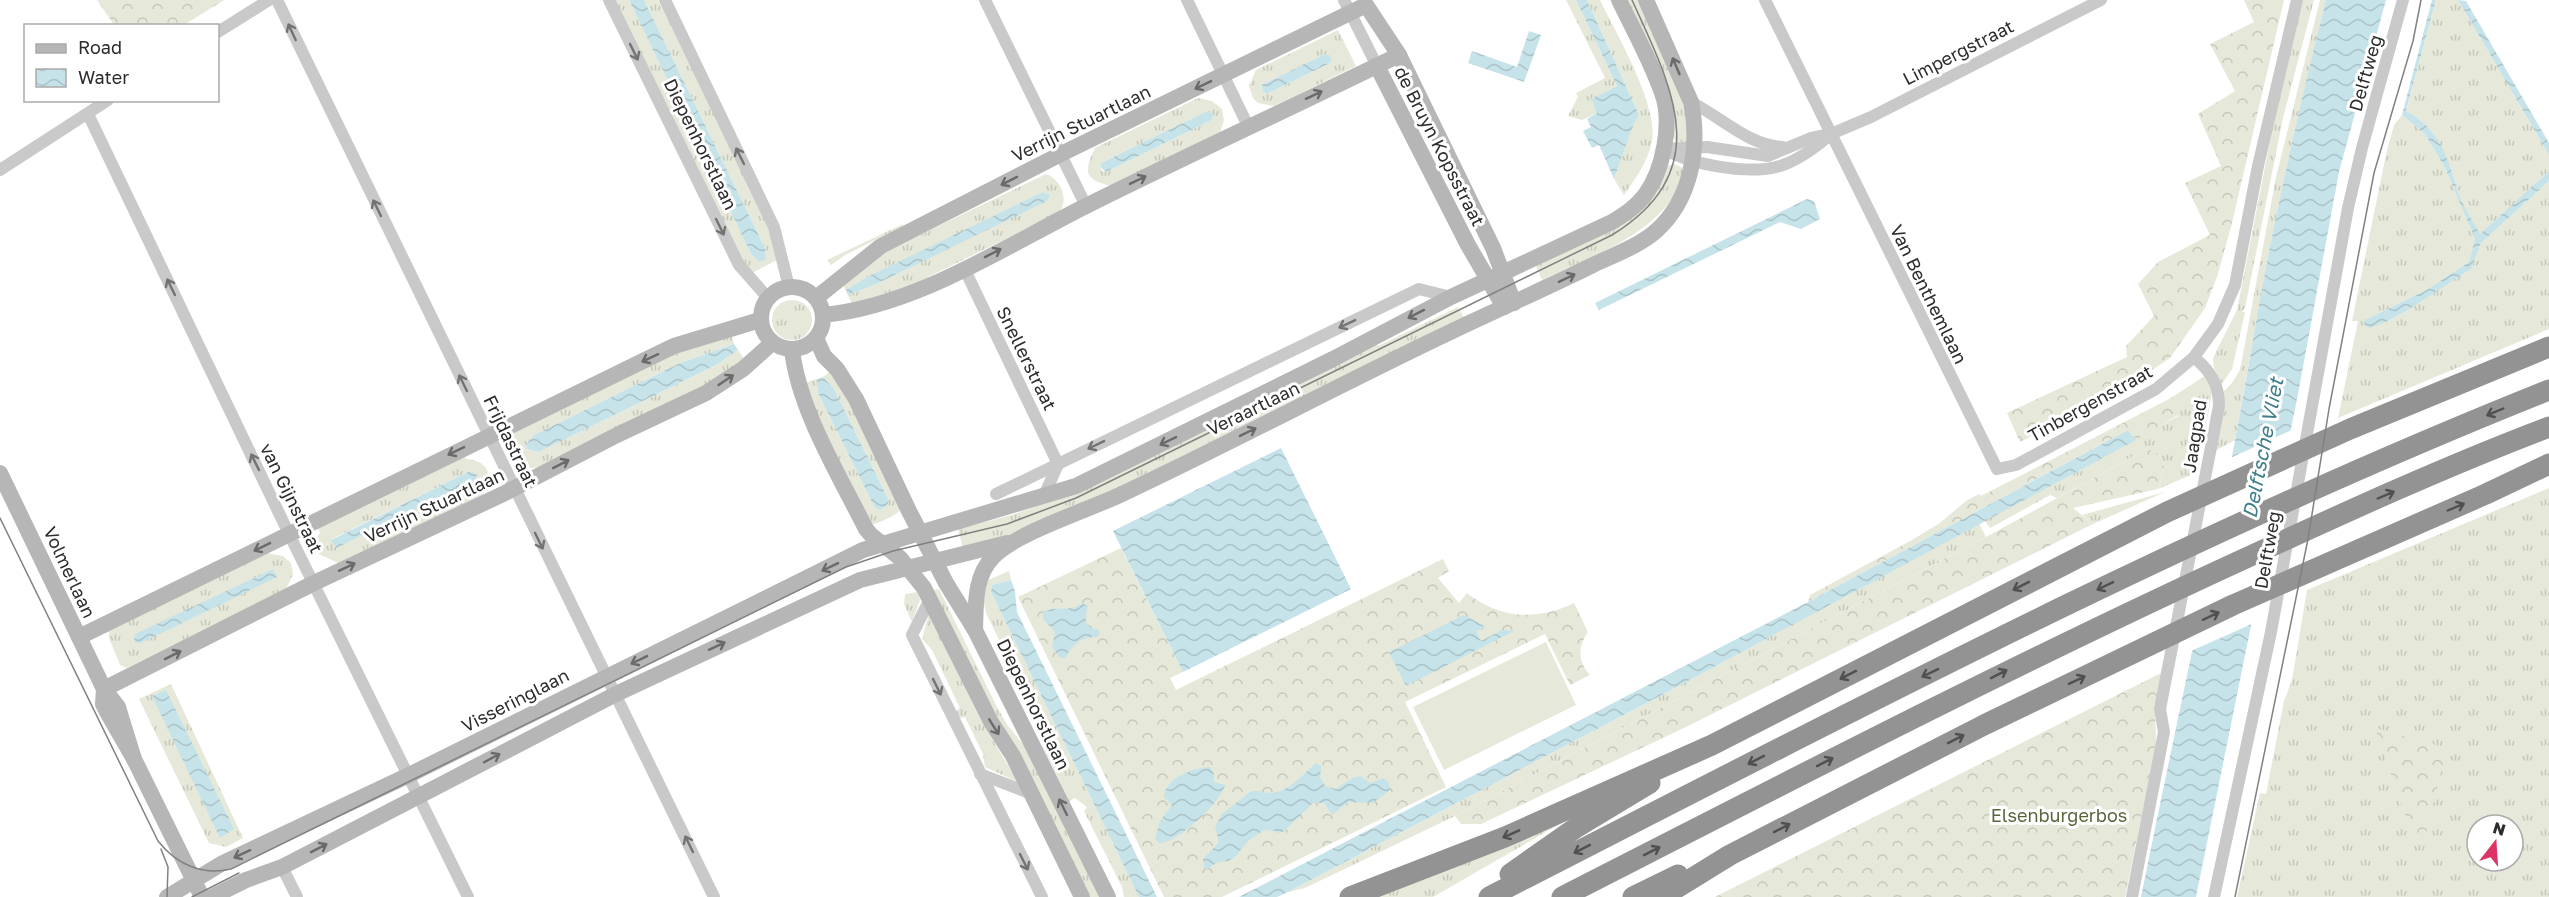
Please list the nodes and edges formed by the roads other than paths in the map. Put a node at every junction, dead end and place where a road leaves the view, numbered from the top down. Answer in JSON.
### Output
{"nodes":[{"id":1,"x":269,"y":0,"type":"edge"},
{"id":2,"x":276,"y":0,"type":"edge"},
{"id":3,"x":609,"y":0,"type":"edge"},
{"id":4,"x":665,"y":0,"type":"edge"},
{"id":5,"x":985,"y":0,"type":"edge"},
{"id":6,"x":1187,"y":0,"type":"edge"},
{"id":7,"x":1619,"y":0,"type":"edge"},
{"id":8,"x":1646,"y":0,"type":"edge"},
{"id":9,"x":1765,"y":0,"type":"edge"},
{"id":10,"x":2101,"y":0,"type":"edge"},
{"id":11,"x":2297,"y":0,"type":"edge"},
{"id":12,"x":2403,"y":0,"type":"edge"},
{"id":13,"x":1368,"y":2,"type":"edge"},
{"id":14,"x":1347,"y":7,"type":"edge"},
{"id":15,"x":219,"y":31,"type":"edge"},
{"id":16,"x":1399,"y":55,"type":"junction"},
{"id":17,"x":1377,"y":66,"type":"junction"},
{"id":18,"x":1224,"y":75,"type":"junction"},
{"id":19,"x":105,"y":102,"type":"edge"},
{"id":20,"x":1691,"y":102,"type":"junction"},
{"id":21,"x":88,"y":114,"type":"junction"},
{"id":22,"x":1248,"y":126,"type":"junction"},
{"id":23,"x":1831,"y":134,"type":"junction"},
{"id":24,"x":1787,"y":147,"type":"junction"},
{"id":25,"x":1664,"y":149,"type":"junction"},
{"id":26,"x":1061,"y":154,"type":"junction"},
{"id":27,"x":1694,"y":154,"type":"junction"},
{"id":28,"x":0,"y":170,"type":"edge"},
{"id":29,"x":1086,"y":206,"type":"junction"},
{"id":30,"x":964,"y":268,"type":"junction"},
{"id":31,"x":1495,"y":276,"type":"junction"},
{"id":32,"x":789,"y":287,"type":"junction"},
{"id":33,"x":1451,"y":297,"type":"junction"},
{"id":34,"x":768,"y":298,"type":"junction"},
{"id":35,"x":816,"y":298,"type":"junction"},
{"id":36,"x":1509,"y":305,"type":"junction"},
{"id":37,"x":823,"y":315,"type":"junction"},
{"id":38,"x":760,"y":320,"type":"junction"},
{"id":39,"x":816,"y":338,"type":"junction"},
{"id":40,"x":772,"y":343,"type":"junction"},
{"id":41,"x":2549,"y":347,"type":"edge"},
{"id":42,"x":792,"y":350,"type":"junction"},
{"id":43,"x":2194,"y":357,"type":"junction"},
{"id":44,"x":2549,"y":390,"type":"edge"},
{"id":45,"x":2549,"y":427,"type":"edge"},
{"id":46,"x":488,"y":435,"type":"junction"},
{"id":47,"x":1058,"y":464,"type":"junction"},
{"id":48,"x":2549,"y":464,"type":"edge"},
{"id":49,"x":1997,"y":469,"type":"joint"},
{"id":50,"x":0,"y":473,"type":"edge"},
{"id":51,"x":2549,"y":478,"type":"edge"},
{"id":52,"x":514,"y":488,"type":"junction"},
{"id":53,"x":996,"y":494,"type":"dead end"},
{"id":54,"x":2486,"y":494,"type":"junction"},
{"id":55,"x":1044,"y":495,"type":"junction"},
{"id":56,"x":920,"y":533,"type":"junction"},
{"id":57,"x":289,"y":534,"type":"junction"},
{"id":58,"x":1017,"y":540,"type":"junction"},
{"id":59,"x":884,"y":544,"type":"junction"},
{"id":60,"x":934,"y":560,"type":"junction"},
{"id":61,"x":909,"y":567,"type":"junction"},
{"id":62,"x":314,"y":583,"type":"junction"},
{"id":63,"x":930,"y":599,"type":"junction"},
{"id":64,"x":975,"y":630,"type":"junction"},
{"id":65,"x":79,"y":637,"type":"junction"},
{"id":66,"x":606,"y":676,"type":"junction"},
{"id":67,"x":104,"y":689,"type":"junction"},
{"id":68,"x":616,"y":694,"type":"junction"},
{"id":69,"x":1712,"y":745,"type":"junction"},
{"id":70,"x":980,"y":774,"type":"junction"},
{"id":71,"x":409,"y":775,"type":"junction"},
{"id":72,"x":1032,"y":794,"type":"junction"},
{"id":73,"x":419,"y":797,"type":"junction"},
{"id":74,"x":1730,"y":855,"type":"junction"},
{"id":75,"x":282,"y":867,"type":"junction"},
{"id":76,"x":194,"y":879,"type":"junction"},
{"id":77,"x":166,"y":897,"type":"edge"},
{"id":78,"x":202,"y":897,"type":"edge"},
{"id":79,"x":212,"y":897,"type":"edge"},
{"id":80,"x":297,"y":897,"type":"edge"},
{"id":81,"x":468,"y":897,"type":"edge"},
{"id":82,"x":714,"y":897,"type":"edge"},
{"id":83,"x":1042,"y":897,"type":"edge"},
{"id":84,"x":1082,"y":897,"type":"edge"},
{"id":85,"x":1108,"y":897,"type":"edge"},
{"id":86,"x":1350,"y":897,"type":"edge"},
{"id":87,"x":1477,"y":897,"type":"edge"},
{"id":88,"x":1489,"y":897,"type":"edge"},
{"id":89,"x":1562,"y":897,"type":"edge"},
{"id":90,"x":1632,"y":897,"type":"edge"},
{"id":91,"x":1662,"y":897,"type":"edge"},
{"id":92,"x":2132,"y":897,"type":"edge"},
{"id":93,"x":2214,"y":897,"type":"edge"}],
"edges":[{"from":1,"to":15,"type":"street"},
{"from":46,"to":2,"type":"street","name":"Frijdastraat","one_way":true},
{"from":3,"to":34,"type":"street","name":"Diepenhorstlaan","one_way":true},
{"from":32,"to":4,"type":"street","name":"Diepenhorstlaan","one_way":true},
{"from":5,"to":26,"type":"street"},
{"from":6,"to":18,"type":"street"},
{"from":7,"to":25,"type":"street","name":"Veraartlaan"},
{"from":20,"to":8,"type":"street","name":"Veraartlaan","one_way":true},
{"from":9,"to":23,"type":"street","name":"Van Benthemlaan"},
{"from":10,"to":23,"type":"street","name":"Limpergstraat"},
{"from":11,"to":43,"type":"street"},
{"from":12,"to":93,"type":"street","name":"Delftweg"},
{"from":13,"to":14,"type":"street","name":"Verrijn Stuartlaan"},
{"from":13,"to":16,"type":"street","name":"de Bruyn Kopsstraat"},
{"from":14,"to":17,"type":"street","name":"de Bruyn Kopsstraat"},
{"from":14,"to":18,"type":"street","name":"Verrijn Stuartlaan"},
{"from":16,"to":17,"type":"street"},
{"from":16,"to":31,"type":"street","name":"de Bruyn Kopsstraat"},
{"from":22,"to":17,"type":"street","one_way":true},
{"from":17,"to":31,"type":"street","name":"de Bruyn Kopsstraat"},
{"from":18,"to":22,"type":"street"},
{"from":18,"to":26,"type":"street","name":"Verrijn Stuartlaan","one_way":true},
{"from":19,"to":21,"type":"street"},
{"from":20,"to":24,"type":"street","name":"Limpergstraat"},
{"from":20,"to":27,"type":"street","name":"Veraartlaan"},
{"from":21,"to":28,"type":"street"},
{"from":57,"to":21,"type":"street","name":"van Gijnstraat","one_way":true},
{"from":29,"to":22,"type":"street","one_way":true},
{"from":23,"to":24,"type":"street","name":"Limpergstraat"},
{"from":23,"to":27,"type":"street","name":"Limpergstraat"},
{"from":23,"to":49,"type":"street","name":"Van Benthemlaan"},
{"from":24,"to":27,"type":"street","name":"Limpergstraat"},
{"from":25,"to":27,"type":"street","name":"Limpergstraat"},
{"from":25,"to":31,"type":"street","name":"Veraartlaan"},
{"from":26,"to":29,"type":"street"},
{"from":26,"to":35,"type":"street","name":"Verrijn Stuartlaan","one_way":true},
{"from":36,"to":27,"type":"street","name":"Veraartlaan","one_way":true},
{"from":30,"to":29,"type":"street","one_way":true},
{"from":30,"to":37,"type":"street"},
{"from":30,"to":47,"type":"street","name":"Snellerstraat"},
{"from":31,"to":33,"type":"street","name":"Veraartlaan"},
{"from":31,"to":36,"type":"street","name":"de Bruyn Kopsstraat"},
{"from":32,"to":34,"type":"street"},
{"from":32,"to":35,"type":"street"},
{"from":33,"to":47,"type":"street","name":"Veraartlaan","one_way":true},
{"from":33,"to":55,"type":"street","name":"Veraartlaan","one_way":true},
{"from":34,"to":38,"type":"street"},
{"from":35,"to":37,"type":"street"},
{"from":58,"to":36,"type":"street","name":"Veraartlaan","one_way":true},
{"from":37,"to":39,"type":"street"},
{"from":38,"to":40,"type":"street"},
{"from":38,"to":46,"type":"street","name":"Verrijn Stuartlaan","one_way":true},
{"from":39,"to":42,"type":"street"},
{"from":39,"to":56,"type":"street","name":"Diepenhorstlaan"},
{"from":40,"to":42,"type":"street"},
{"from":52,"to":40,"type":"street","name":"Verrijn Stuartlaan","one_way":true},
{"from":41,"to":69,"type":"highway","one_way":true},
{"from":42,"to":59,"type":"street"},
{"from":43,"to":49,"type":"street","name":"Tinbergenstraat"},
{"from":43,"to":92,"type":"street","name":"Jaagpad"},
{"from":44,"to":88,"type":"highway","one_way":true},
{"from":89,"to":45,"type":"highway","one_way":true},
{"from":46,"to":52,"type":"street","name":"Frijdastraat"},
{"from":46,"to":57,"type":"street","name":"Verrijn Stuartlaan","one_way":true},
{"from":47,"to":53,"type":"street","name":"Veraartlaan"},
{"from":47,"to":55,"type":"street"},
{"from":48,"to":54,"type":"highway"},
{"from":50,"to":65,"type":"street","name":"Volmerlaan"},
{"from":51,"to":54,"type":"highway"},
{"from":62,"to":52,"type":"street","name":"Verrijn Stuartlaan","one_way":true},
{"from":52,"to":66,"type":"street","name":"Frijdastraat","one_way":true},
{"from":74,"to":54,"type":"highway","one_way":true},
{"from":55,"to":56,"type":"street","name":"Veraartlaan"},
{"from":56,"to":59,"type":"street","name":"Veraartlaan"},
{"from":56,"to":60,"type":"street","name":"Diepenhorstlaan"},
{"from":56,"to":61,"type":"street"},
{"from":57,"to":62,"type":"street","name":"van Gijnstraat"},
{"from":57,"to":65,"type":"street","name":"Verrijn Stuartlaan","one_way":true},
{"from":58,"to":60,"type":"street","name":"Veraartlaan"},
{"from":58,"to":64,"type":"street","name":"Veraartlaan"},
{"from":59,"to":61,"type":"street"},
{"from":59,"to":66,"type":"street","name":"Visseringlaan","one_way":true},
{"from":60,"to":61,"type":"street","name":"Veraartlaan"},
{"from":60,"to":64,"type":"street","name":"Diepenhorstlaan"},
{"from":61,"to":63,"type":"street"},
{"from":68,"to":61,"type":"street","one_way":true},
{"from":67,"to":62,"type":"street","name":"Verrijn Stuartlaan","one_way":true},
{"from":62,"to":71,"type":"street","name":"van Gijnstraat"},
{"from":63,"to":70,"type":"street","one_way":true},
{"from":63,"to":72,"type":"street","one_way":true},
{"from":85,"to":64,"type":"street","name":"Diepenhorstlaan","one_way":true},
{"from":65,"to":67,"type":"street","name":"Volmerlaan"},
{"from":66,"to":68,"type":"street","name":"Frijdastraat"},
{"from":66,"to":71,"type":"street","name":"Visseringlaan"},
{"from":67,"to":76,"type":"street","name":"Volmerlaan"},
{"from":73,"to":68,"type":"street","one_way":true},
{"from":82,"to":68,"type":"street","name":"Frijdastraat","one_way":true},
{"from":69,"to":86,"type":"highway","one_way":true},
{"from":69,"to":87,"type":"highway"},
{"from":70,"to":72,"type":"street"},
{"from":70,"to":83,"type":"street","one_way":true},
{"from":71,"to":73,"type":"street","name":"van Gijnstraat"},
{"from":71,"to":76,"type":"street","name":"Visseringlaan","one_way":true},
{"from":72,"to":84,"type":"street"},
{"from":75,"to":73,"type":"street","one_way":true},
{"from":73,"to":81,"type":"street","name":"van Gijnstraat"},
{"from":74,"to":90,"type":"highway"},
{"from":74,"to":91,"type":"highway"},
{"from":75,"to":79,"type":"street"},
{"from":75,"to":80,"type":"street"},
{"from":76,"to":77,"type":"street","name":"Visseringlaan"},
{"from":76,"to":78,"type":"street","name":"Volmerlaan"}]}
